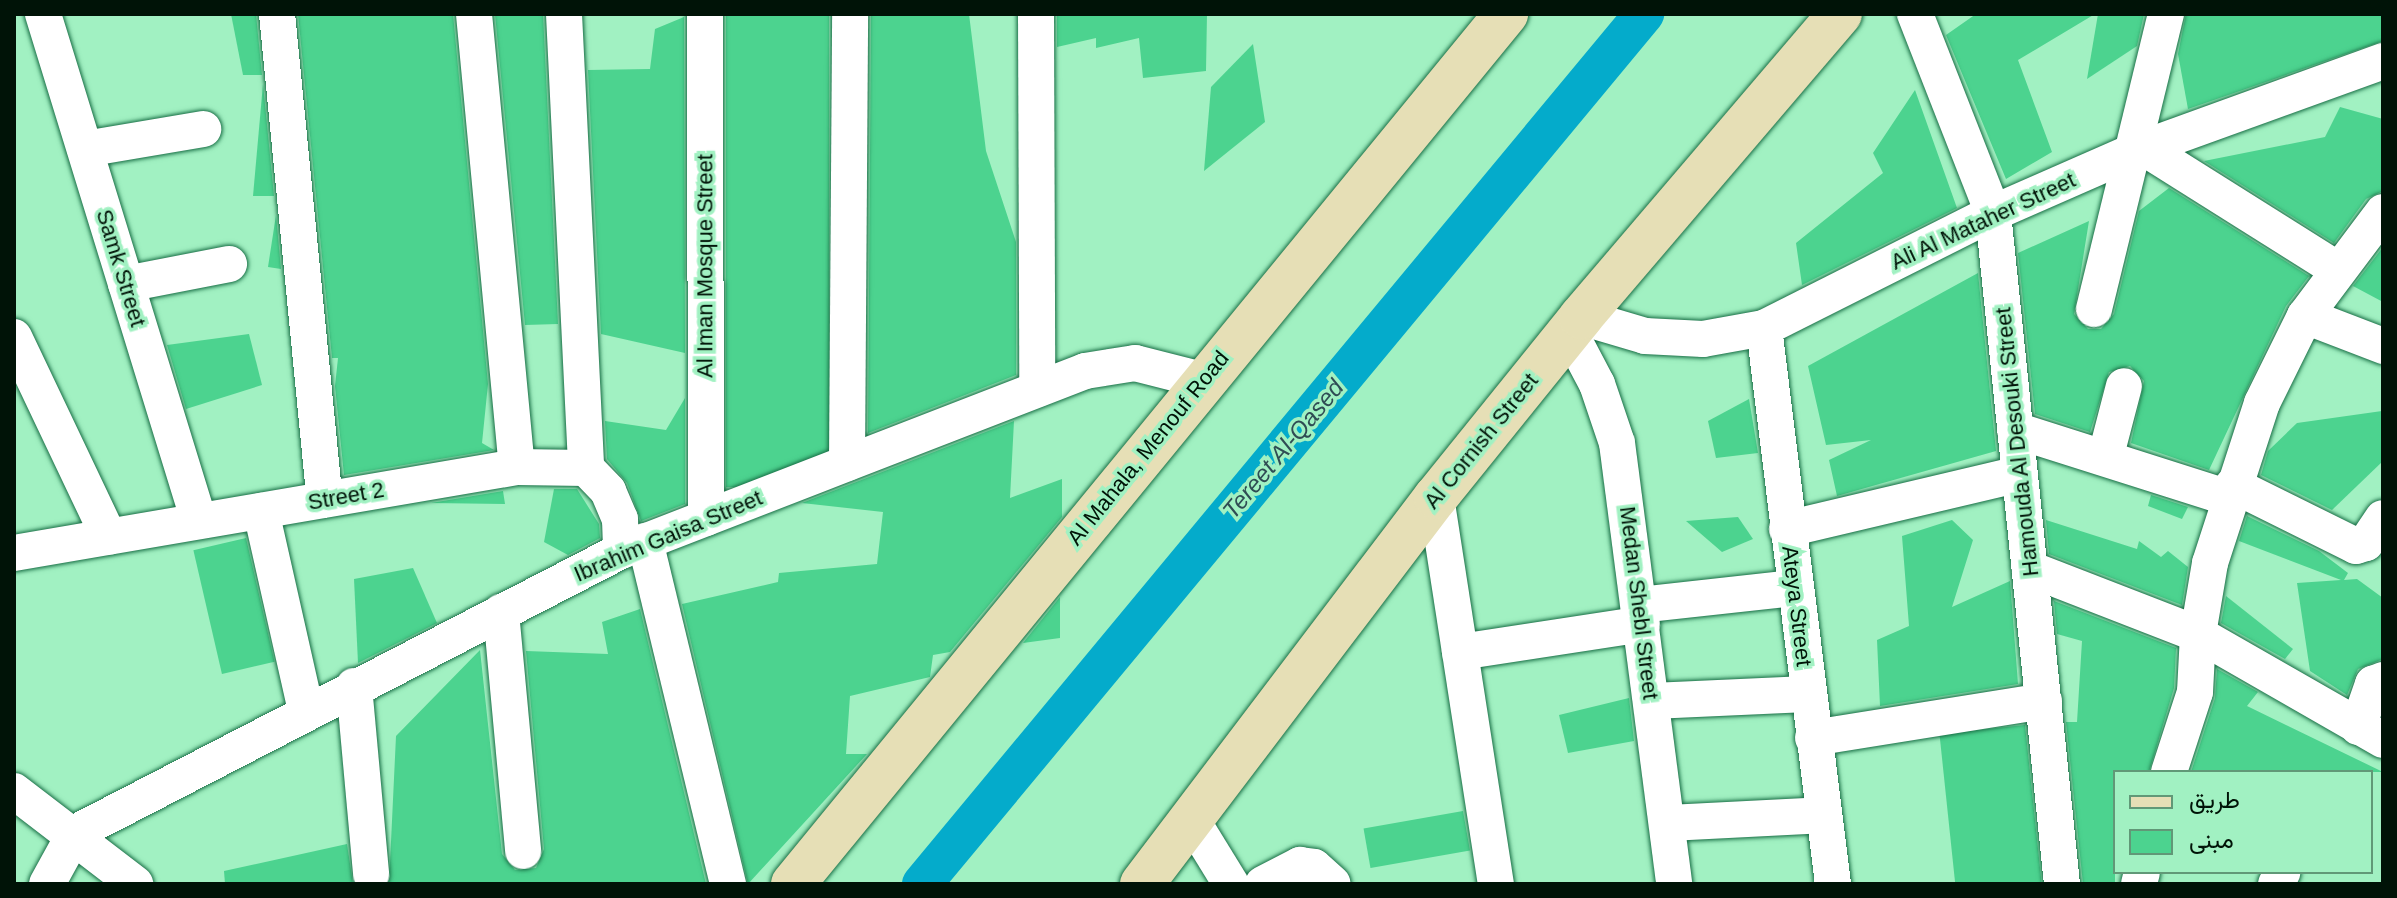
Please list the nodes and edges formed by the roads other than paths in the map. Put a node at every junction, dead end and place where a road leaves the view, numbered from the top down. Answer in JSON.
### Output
{"nodes":[{"id":1,"x":43,"y":14,"type":"edge"},
{"id":2,"x":277,"y":14,"type":"edge"},
{"id":3,"x":474,"y":14,"type":"edge"},
{"id":4,"x":564,"y":14,"type":"edge"},
{"id":5,"x":705,"y":14,"type":"edge"},
{"id":6,"x":850,"y":14,"type":"edge"},
{"id":7,"x":1036,"y":14,"type":"edge"},
{"id":8,"x":1506,"y":14,"type":"edge"},
{"id":9,"x":1840,"y":14,"type":"edge"},
{"id":10,"x":1915,"y":14,"type":"edge"},
{"id":11,"x":2166,"y":14,"type":"edge"},
{"id":12,"x":2383,"y":61,"type":"edge"},
{"id":13,"x":203,"y":129,"type":"dead end"},
{"id":14,"x":85,"y":149,"type":"junction"},
{"id":15,"x":2139,"y":150,"type":"junction"},
{"id":16,"x":2383,"y":212,"type":"edge"},
{"id":17,"x":1993,"y":213,"type":"junction"},
{"id":18,"x":229,"y":264,"type":"dead end"},
{"id":19,"x":2338,"y":270,"type":"junction"},
{"id":20,"x":126,"y":284,"type":"junction"},
{"id":21,"x":2094,"y":309,"type":"dead end"},
{"id":22,"x":2305,"y":316,"type":"junction"},
{"id":23,"x":1575,"y":324,"type":"junction"},
{"id":24,"x":1764,"y":328,"type":"junction"},
{"id":25,"x":14,"y":337,"type":"edge"},
{"id":26,"x":2383,"y":346,"type":"edge"},
{"id":27,"x":1202,"y":380,"type":"junction"},
{"id":28,"x":2124,"y":386,"type":"dead end"},
{"id":29,"x":1037,"y":389,"type":"junction"},
{"id":30,"x":2015,"y":430,"type":"junction"},
{"id":31,"x":2106,"y":455,"type":"junction"},
{"id":32,"x":847,"y":463,"type":"junction"},
{"id":33,"x":517,"y":467,"type":"junction"},
{"id":34,"x":586,"y":468,"type":"junction"},
{"id":35,"x":2020,"y":474,"type":"junction"},
{"id":36,"x":2231,"y":491,"type":"junction"},
{"id":37,"x":1436,"y":497,"type":"junction"},
{"id":38,"x":325,"y":500,"type":"junction"},
{"id":39,"x":261,"y":511,"type":"junction"},
{"id":40,"x":706,"y":518,"type":"junction"},
{"id":41,"x":2383,"y":518,"type":"edge"},
{"id":42,"x":199,"y":521,"type":"junction"},
{"id":43,"x":1787,"y":529,"type":"junction"},
{"id":44,"x":109,"y":537,"type":"junction"},
{"id":45,"x":633,"y":546,"type":"junction"},
{"id":46,"x":14,"y":553,"type":"edge"},
{"id":47,"x":2030,"y":569,"type":"junction"},
{"id":48,"x":1794,"y":588,"type":"junction"},
{"id":49,"x":501,"y":612,"type":"junction"},
{"id":50,"x":1641,"y":614,"type":"junction"},
{"id":51,"x":2198,"y":634,"type":"junction"},
{"id":52,"x":1460,"y":652,"type":"junction"},
{"id":53,"x":2383,"y":680,"type":"edge"},
{"id":54,"x":354,"y":686,"type":"junction"},
{"id":55,"x":1807,"y":694,"type":"junction"},
{"id":56,"x":1652,"y":701,"type":"junction"},
{"id":57,"x":2044,"y":701,"type":"junction"},
{"id":58,"x":306,"y":710,"type":"junction"},
{"id":59,"x":2370,"y":733,"type":"edge"},
{"id":60,"x":1813,"y":738,"type":"junction"},
{"id":61,"x":2170,"y":770,"type":"edge"},
{"id":62,"x":14,"y":791,"type":"edge"},
{"id":63,"x":1823,"y":815,"type":"junction"},
{"id":64,"x":1191,"y":819,"type":"junction"},
{"id":65,"x":1667,"y":823,"type":"junction"},
{"id":66,"x":75,"y":833,"type":"junction"},
{"id":67,"x":523,"y":851,"type":"dead end"},
{"id":68,"x":371,"y":874,"type":"dead end"},
{"id":69,"x":47,"y":884,"type":"edge"},
{"id":70,"x":135,"y":884,"type":"edge"},
{"id":71,"x":728,"y":884,"type":"edge"},
{"id":72,"x":793,"y":884,"type":"edge"},
{"id":73,"x":1142,"y":884,"type":"edge"},
{"id":74,"x":1231,"y":884,"type":"edge"},
{"id":75,"x":1263,"y":884,"type":"edge"},
{"id":76,"x":1333,"y":884,"type":"edge"},
{"id":77,"x":1496,"y":884,"type":"edge"},
{"id":78,"x":1674,"y":884,"type":"edge"},
{"id":79,"x":1833,"y":884,"type":"edge"},
{"id":80,"x":2062,"y":884,"type":"edge"}],
"edges":[{"from":1,"to":14,"type":"street","name":"Samk Street"},
{"from":2,"to":38,"type":"street"},
{"from":3,"to":33,"type":"street"},
{"from":4,"to":34,"type":"street"},
{"from":5,"to":40,"type":"street","name":"Al Iman Mosque Street"},
{"from":6,"to":32,"type":"street"},
{"from":7,"to":29,"type":"street"},
{"from":8,"to":27,"type":"main road","name":"Al Mahala, Menouf Road"},
{"from":9,"to":23,"type":"main road","name":"Al Cornish Street"},
{"from":10,"to":17,"type":"street","name":"Hamouda Al Desouki Street"},
{"from":11,"to":15,"type":"street"},
{"from":12,"to":15,"type":"street","name":"Ali Al Mataher Street"},
{"from":13,"to":14,"type":"street"},
{"from":14,"to":20,"type":"street","name":"Samk Street"},
{"from":15,"to":17,"type":"street","name":"Ali Al Mataher Street"},
{"from":15,"to":19,"type":"street"},
{"from":15,"to":21,"type":"street"},
{"from":16,"to":19,"type":"street"},
{"from":17,"to":24,"type":"street","name":"Ali Al Mataher Street"},
{"from":17,"to":30,"type":"street","name":"Hamouda Al Desouki Street"},
{"from":18,"to":20,"type":"street"},
{"from":19,"to":22,"type":"street"},
{"from":20,"to":42,"type":"street","name":"Samk Street"},
{"from":22,"to":26,"type":"street"},
{"from":22,"to":36,"type":"street"},
{"from":23,"to":24,"type":"street","name":"Ali Al Mataher Street"},
{"from":23,"to":37,"type":"main road","name":"Al Cornish Street"},
{"from":23,"to":50,"type":"street","name":"Medan Shebl Street"},
{"from":24,"to":43,"type":"street","name":"Ateya Street"},
{"from":25,"to":44,"type":"street"},
{"from":27,"to":29,"type":"street","name":"Ibrahim Gaisa Street"},
{"from":27,"to":72,"type":"main road","name":"Al Mahala, Menouf Road"},
{"from":28,"to":31,"type":"street"},
{"from":29,"to":32,"type":"street","name":"Ibrahim Gaisa Street"},
{"from":30,"to":31,"type":"street"},
{"from":30,"to":35,"type":"street","name":"Hamouda Al Desouki Street"},
{"from":31,"to":36,"type":"street"},
{"from":32,"to":40,"type":"street","name":"Ibrahim Gaisa Street"},
{"from":33,"to":34,"type":"street","name":"Street 2"},
{"from":33,"to":38,"type":"street","name":"Street 2"},
{"from":34,"to":45,"type":"street"},
{"from":35,"to":43,"type":"street"},
{"from":35,"to":47,"type":"street","name":"Hamouda Al Desouki Street"},
{"from":36,"to":41,"type":"street"},
{"from":36,"to":51,"type":"street"},
{"from":37,"to":52,"type":"street"},
{"from":37,"to":64,"type":"main road","name":"Al Cornish Street"},
{"from":38,"to":39,"type":"street","name":"Street 2"},
{"from":39,"to":42,"type":"street","name":"Street 2"},
{"from":39,"to":58,"type":"street"},
{"from":40,"to":45,"type":"street","name":"Ibrahim Gaisa Street"},
{"from":42,"to":44,"type":"street","name":"Street 2"},
{"from":43,"to":48,"type":"street","name":"Ateya Street"},
{"from":44,"to":46,"type":"street","name":"Street 2"},
{"from":45,"to":49,"type":"street","name":"Ibrahim Gaisa Street"},
{"from":45,"to":71,"type":"street"},
{"from":47,"to":51,"type":"street"},
{"from":47,"to":57,"type":"street","name":"Hamouda Al Desouki Street"},
{"from":48,"to":50,"type":"street"},
{"from":48,"to":55,"type":"street","name":"Ateya Street"},
{"from":49,"to":54,"type":"street","name":"Ibrahim Gaisa Street"},
{"from":49,"to":67,"type":"street"},
{"from":50,"to":52,"type":"street"},
{"from":50,"to":56,"type":"street","name":"Medan Shebl Street"},
{"from":51,"to":59,"type":"street"},
{"from":51,"to":61,"type":"street"},
{"from":52,"to":77,"type":"street"},
{"from":53,"to":59,"type":"street"},
{"from":54,"to":58,"type":"street","name":"Ibrahim Gaisa Street"},
{"from":54,"to":68,"type":"street"},
{"from":55,"to":56,"type":"street"},
{"from":55,"to":60,"type":"street","name":"Ateya Street"},
{"from":56,"to":65,"type":"street","name":"Medan Shebl Street"},
{"from":57,"to":60,"type":"street"},
{"from":57,"to":80,"type":"street","name":"Hamouda Al Desouki Street"},
{"from":58,"to":66,"type":"street","name":"Ibrahim Gaisa Street"},
{"from":60,"to":63,"type":"street","name":"Ateya Street"},
{"from":62,"to":66,"type":"street"},
{"from":63,"to":65,"type":"street"},
{"from":63,"to":79,"type":"street","name":"Ateya Street"},
{"from":64,"to":73,"type":"main road","name":"Al Cornish Street"},
{"from":64,"to":74,"type":"street"},
{"from":65,"to":78,"type":"street","name":"Medan Shebl Street"},
{"from":66,"to":69,"type":"street"},
{"from":66,"to":70,"type":"street"},
{"from":75,"to":76,"type":"street"}]}
